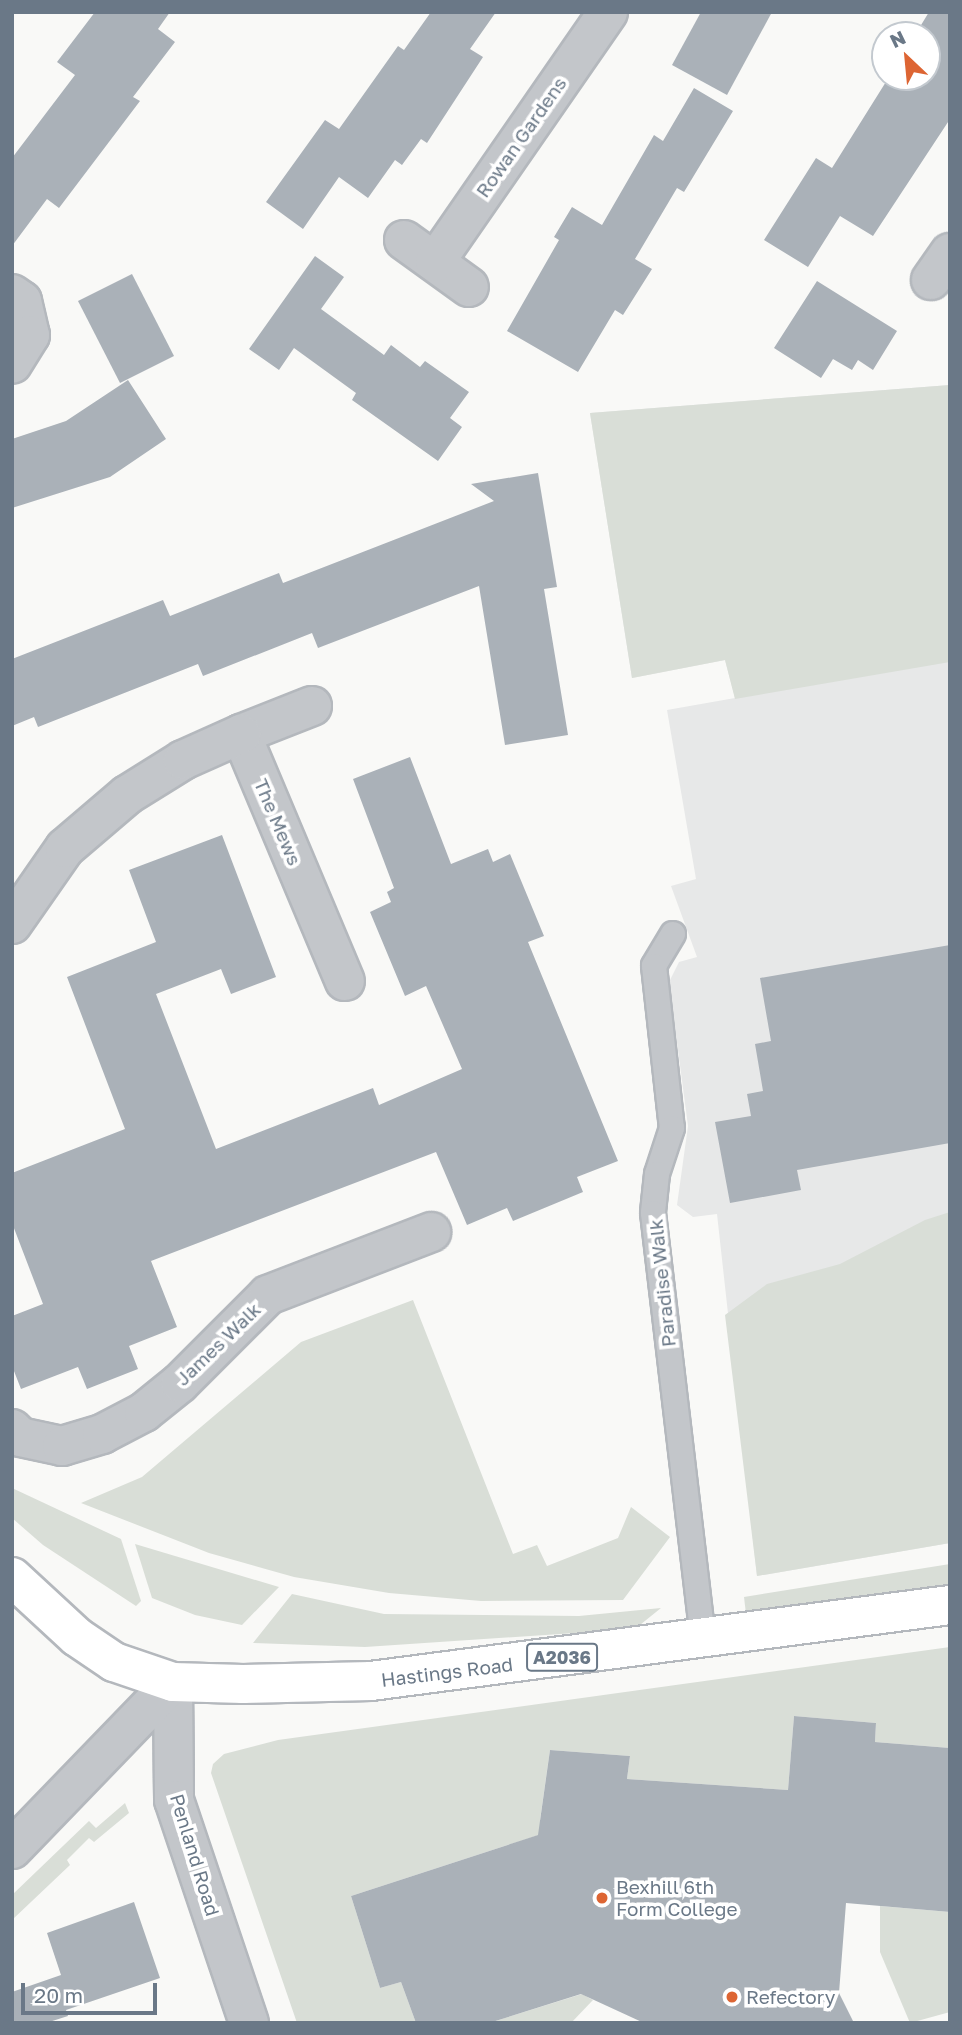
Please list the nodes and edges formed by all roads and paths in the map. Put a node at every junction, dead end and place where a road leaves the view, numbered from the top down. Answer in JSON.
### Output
{"nodes":[{"id":1,"x":608,"y":12,"type":"edge"},
{"id":2,"x":404,"y":240,"type":"dead end"},
{"id":3,"x":435,"y":262,"type":"junction"},
{"id":4,"x":468,"y":287,"type":"dead end"},
{"id":5,"x":12,"y":294,"type":"edge"},
{"id":6,"x":12,"y":363,"type":"edge"},
{"id":7,"x":312,"y":706,"type":"dead end"},
{"id":8,"x":241,"y":734,"type":"junction"},
{"id":9,"x":12,"y":924,"type":"edge"},
{"id":10,"x":673,"y":933,"type":"dead end"},
{"id":11,"x":345,"y":981,"type":"dead end"},
{"id":12,"x":430,"y":1232,"type":"dead end"},
{"id":13,"x":12,"y":1429,"type":"edge"},
{"id":14,"x":12,"y":1577,"type":"edge"},
{"id":15,"x":950,"y":1605,"type":"edge"},
{"id":16,"x":703,"y":1639,"type":"junction"},
{"id":17,"x":173,"y":1682,"type":"junction"},
{"id":18,"x":12,"y":1849,"type":"edge"},
{"id":19,"x":249,"y":2023,"type":"edge"}],
"edges":[{"from":1,"to":3,"type":"street","name":"Rowan Gardens"},
{"from":2,"to":3,"type":"street"},
{"from":3,"to":4,"type":"street"},
{"from":5,"to":6,"type":"street"},
{"from":7,"to":8,"type":"street"},
{"from":8,"to":9,"type":"street"},
{"from":8,"to":11,"type":"street","name":"The Mews"},
{"from":10,"to":16,"type":"lane","name":"Paradise Walk"},
{"from":12,"to":13,"type":"street","name":"James Walk"},
{"from":14,"to":17,"type":"main road","number":"A2036"},
{"from":15,"to":16,"type":"main road","name":"Hastings Road","number":"A2036"},
{"from":16,"to":17,"type":"main road","name":"Hastings Road","number":"A2036"},
{"from":17,"to":18,"type":"street"},
{"from":17,"to":19,"type":"street","name":"Penland Road"}]}
